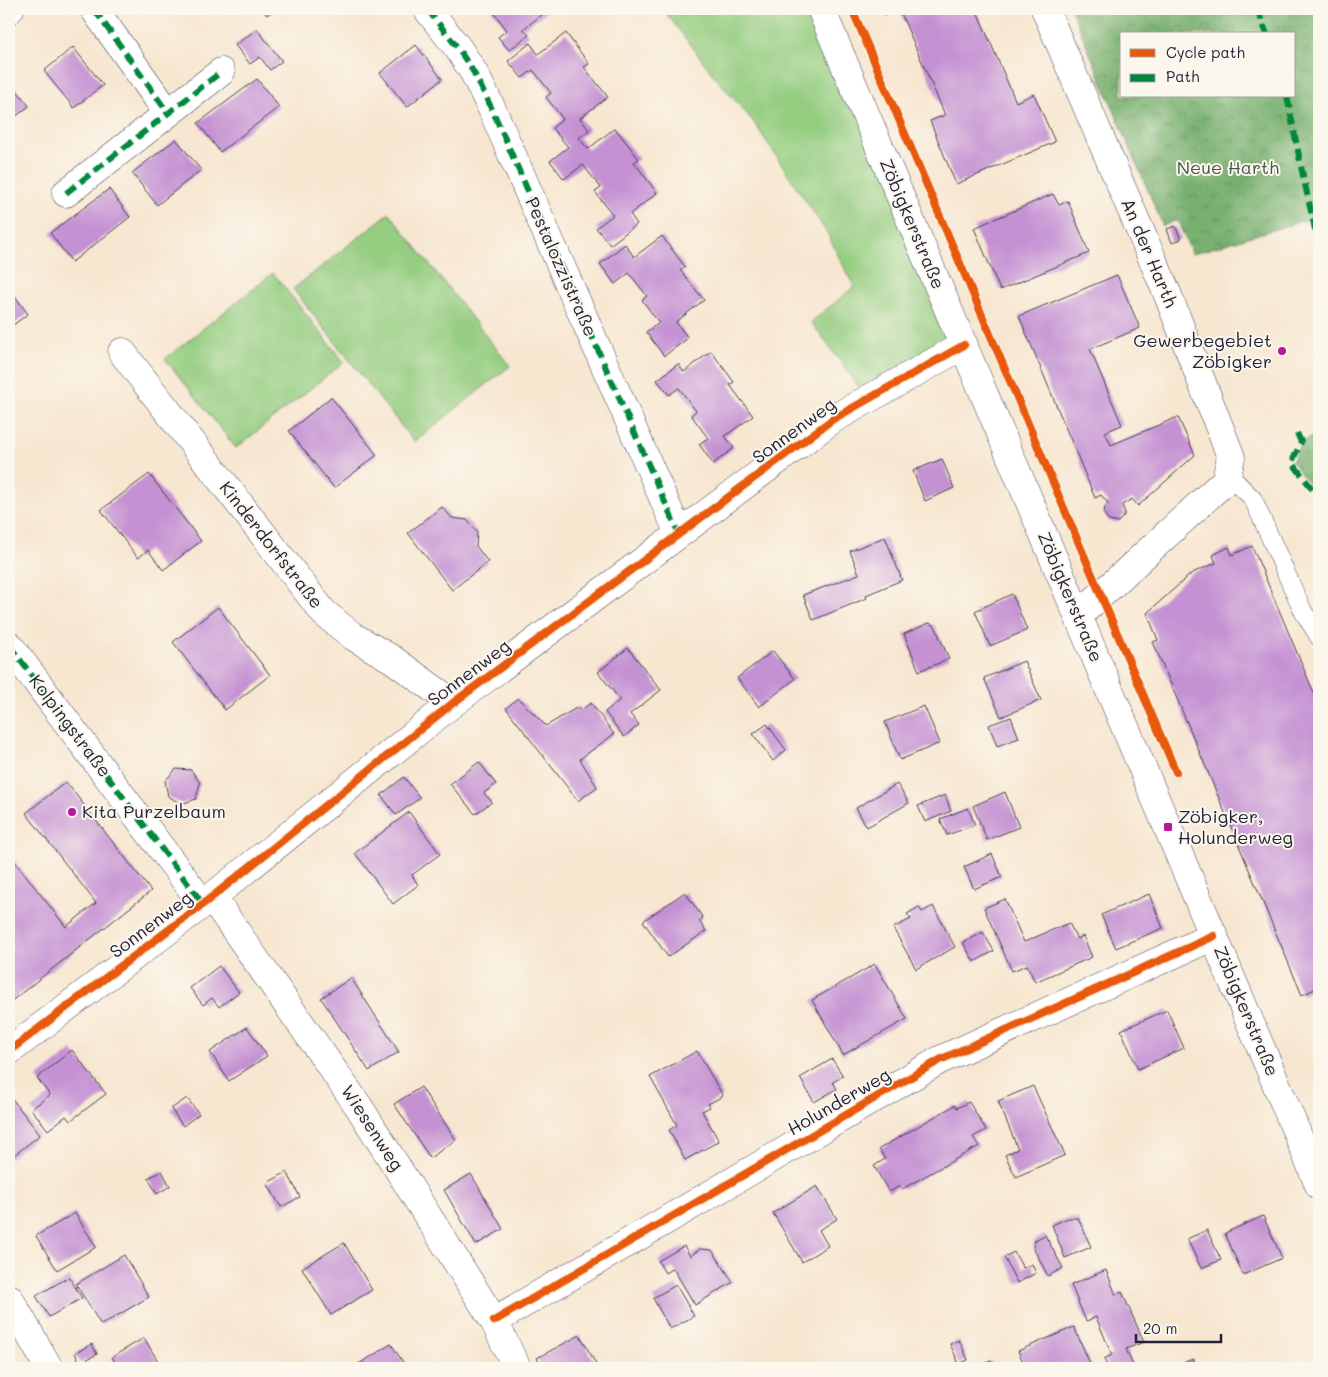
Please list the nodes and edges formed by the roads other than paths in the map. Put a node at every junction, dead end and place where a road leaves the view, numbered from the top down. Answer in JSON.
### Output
{"nodes":[{"id":1,"x":94,"y":9,"type":"edge"},
{"id":2,"x":427,"y":9,"type":"edge"},
{"id":3,"x":821,"y":9,"type":"edge"},
{"id":4,"x":1045,"y":9,"type":"edge"},
{"id":5,"x":221,"y":72,"type":"dead end"},
{"id":6,"x":168,"y":113,"type":"junction"},
{"id":7,"x":66,"y":193,"type":"dead end"},
{"id":8,"x":964,"y":345,"type":"junction"},
{"id":9,"x":122,"y":352,"type":"dead end"},
{"id":10,"x":1228,"y":474,"type":"junction"},
{"id":11,"x":679,"y":534,"type":"junction"},
{"id":12,"x":1078,"y":616,"type":"junction"},
{"id":13,"x":1319,"y":637,"type":"edge"},
{"id":14,"x":9,"y":644,"type":"edge"},
{"id":15,"x":453,"y":703,"type":"junction"},
{"id":16,"x":208,"y":901,"type":"junction"},
{"id":17,"x":1214,"y":936,"type":"junction"},
{"id":18,"x":9,"y":1051,"type":"edge"},
{"id":19,"x":1319,"y":1185,"type":"edge"},
{"id":20,"x":9,"y":1298,"type":"edge"},
{"id":21,"x":494,"y":1321,"type":"junction"},
{"id":22,"x":49,"y":1368,"type":"edge"},
{"id":23,"x":517,"y":1368,"type":"edge"}],
"edges":[{"from":1,"to":6,"type":"street"},
{"from":2,"to":11,"type":"street","name":"Pestalozzistraße"},
{"from":3,"to":8,"type":"street","name":"Zöbigkerstraße"},
{"from":4,"to":10,"type":"street","name":"An der Harth"},
{"from":5,"to":6,"type":"street"},
{"from":6,"to":7,"type":"street"},
{"from":8,"to":11,"type":"street","name":"Sonnenweg"},
{"from":8,"to":12,"type":"street","name":"Zöbigkerstraße"},
{"from":9,"to":15,"type":"street","name":"Kinderdorfstraße"},
{"from":10,"to":12,"type":"street"},
{"from":10,"to":13,"type":"lane"},
{"from":11,"to":15,"type":"street","name":"Sonnenweg"},
{"from":12,"to":17,"type":"street","name":"Zöbigkerstraße"},
{"from":14,"to":16,"type":"street","name":"Kolpingstraße"},
{"from":15,"to":16,"type":"street","name":"Sonnenweg"},
{"from":16,"to":18,"type":"street","name":"Sonnenweg"},
{"from":16,"to":21,"type":"street","name":"Wiesenweg"},
{"from":17,"to":19,"type":"street","name":"Zöbigkerstraße"},
{"from":17,"to":21,"type":"street","name":"Holunderweg"},
{"from":20,"to":22,"type":"street"},
{"from":21,"to":23,"type":"street","name":"Wiesenweg"}]}
